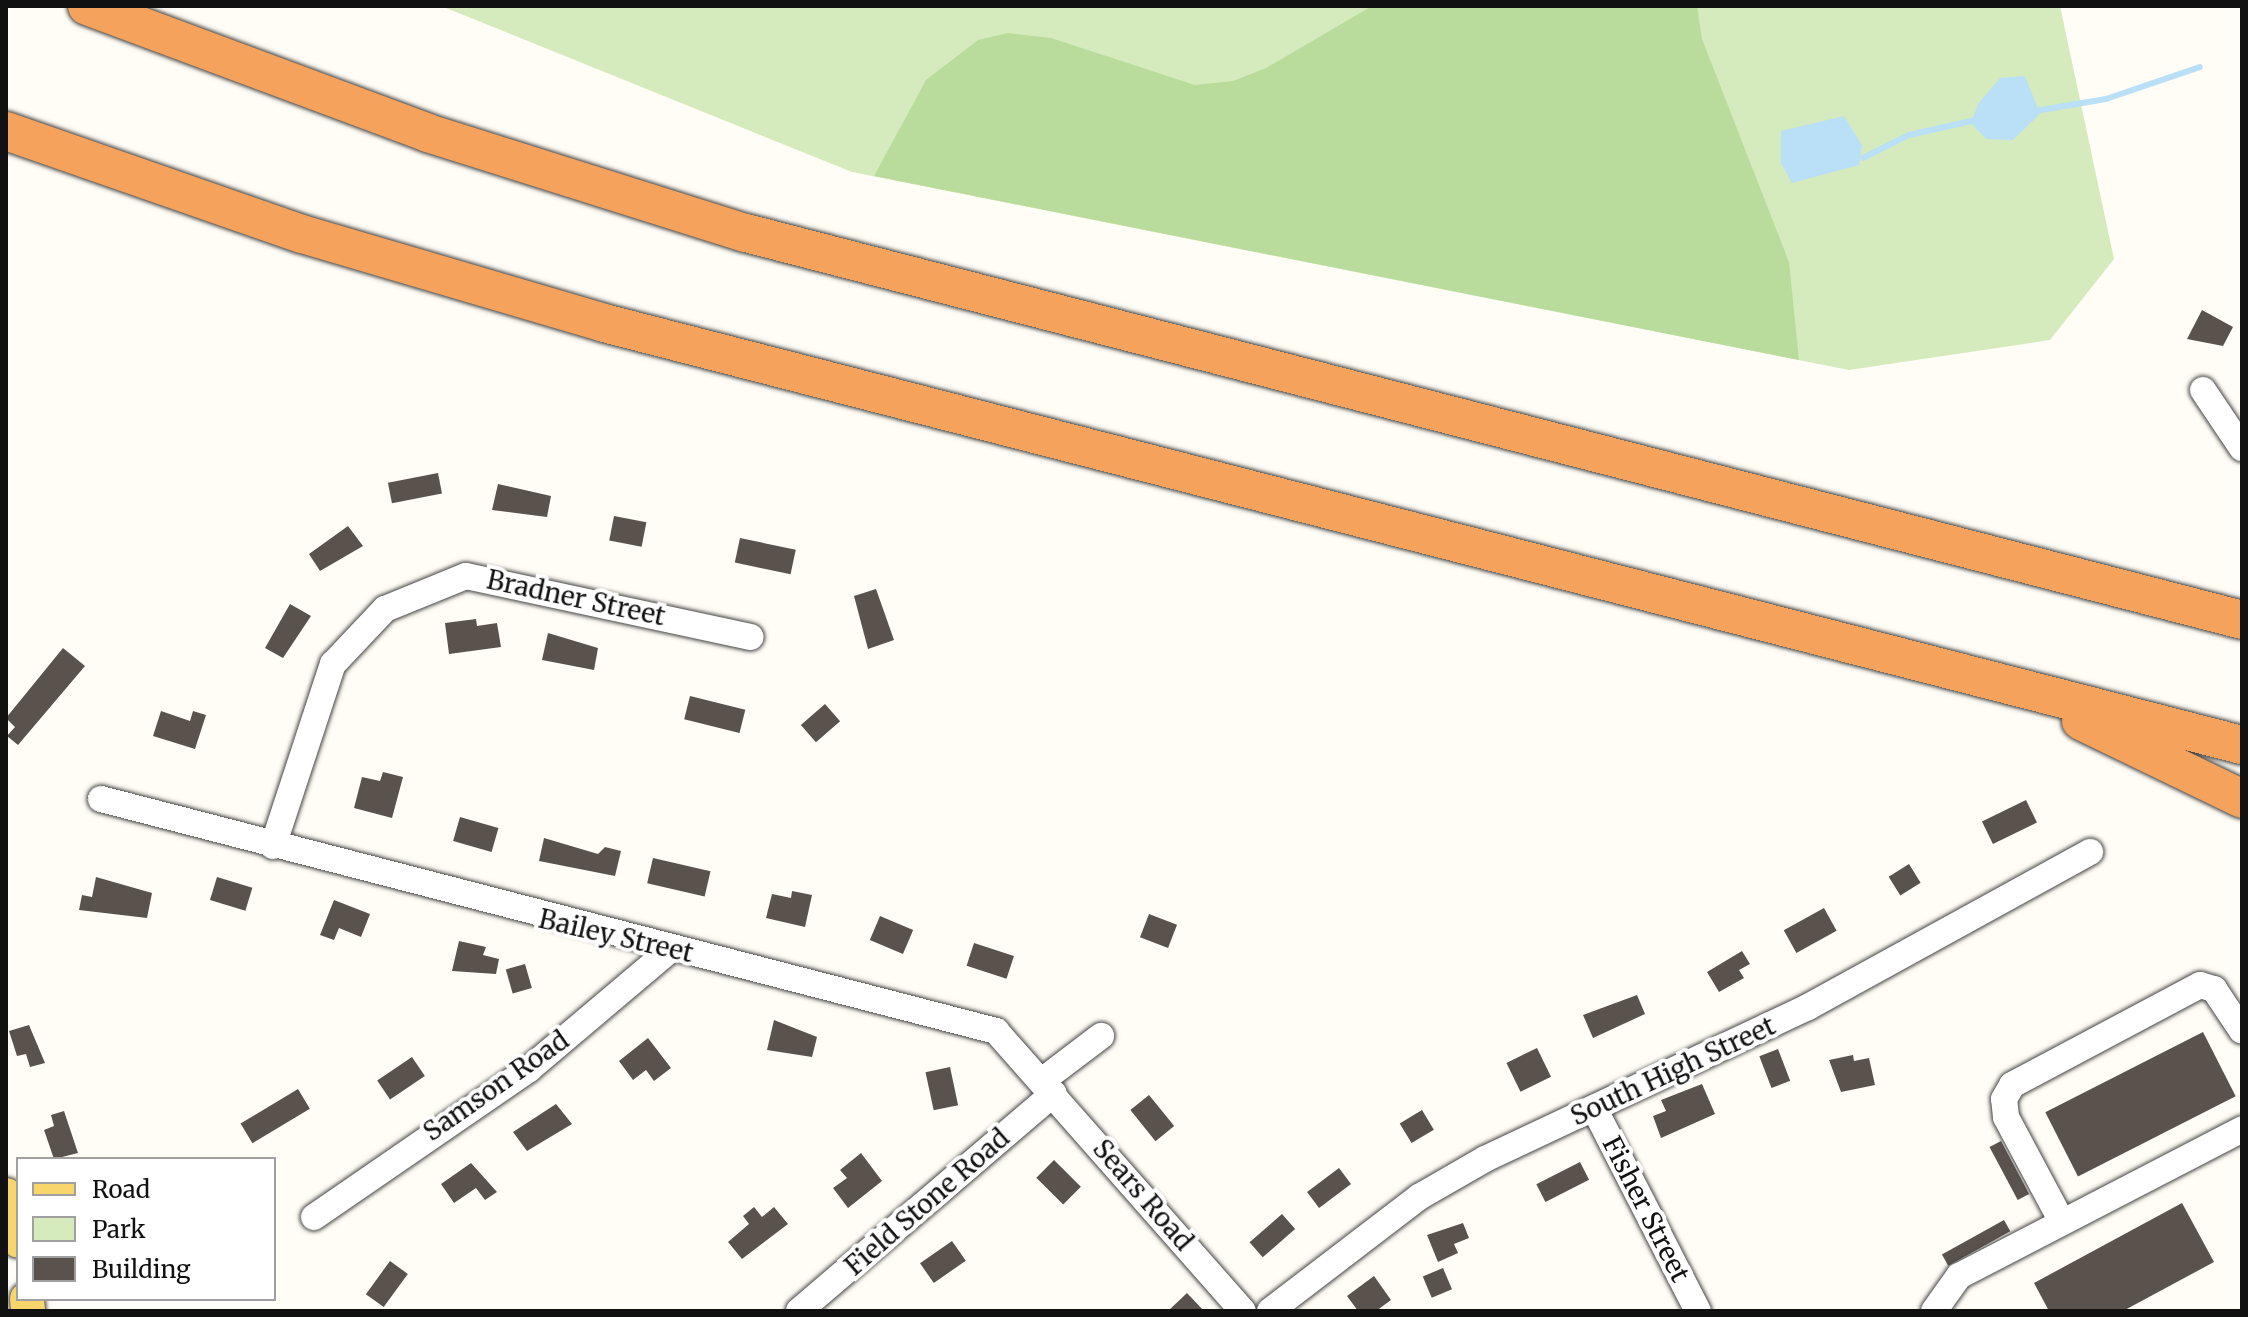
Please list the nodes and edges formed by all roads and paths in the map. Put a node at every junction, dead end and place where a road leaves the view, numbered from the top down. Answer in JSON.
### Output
{"nodes":[{"id":1,"x":87,"y":6,"type":"edge"},
{"id":2,"x":6,"y":131,"type":"edge"},
{"id":3,"x":2203,"y":390,"type":"dead end"},
{"id":4,"x":2242,"y":448,"type":"edge"},
{"id":5,"x":2242,"y":620,"type":"edge"},
{"id":6,"x":751,"y":637,"type":"dead end"},
{"id":7,"x":2002,"y":683,"type":"junction"},
{"id":8,"x":2242,"y":745,"type":"edge"},
{"id":9,"x":101,"y":799,"type":"dead end"},
{"id":10,"x":2242,"y":799,"type":"edge"},
{"id":11,"x":273,"y":846,"type":"junction"},
{"id":12,"x":2090,"y":852,"type":"dead end"},
{"id":13,"x":672,"y":948,"type":"junction"},
{"id":14,"x":2242,"y":1031,"type":"edge"},
{"id":15,"x":1101,"y":1036,"type":"dead end"},
{"id":16,"x":1048,"y":1086,"type":"junction"},
{"id":17,"x":1594,"y":1108,"type":"junction"},
{"id":18,"x":2242,"y":1129,"type":"edge"},
{"id":19,"x":6,"y":1195,"type":"edge"},
{"id":20,"x":314,"y":1217,"type":"dead end"},
{"id":21,"x":2062,"y":1222,"type":"junction"},
{"id":22,"x":16,"y":1232,"type":"edge"},
{"id":23,"x":799,"y":1311,"type":"edge"},
{"id":24,"x":1243,"y":1311,"type":"edge"},
{"id":25,"x":1270,"y":1311,"type":"edge"},
{"id":26,"x":1698,"y":1311,"type":"edge"},
{"id":27,"x":1934,"y":1311,"type":"edge"}],
"edges":[{"from":1,"to":5,"type":"highway"},
{"from":2,"to":7,"type":"highway"},
{"from":3,"to":4,"type":"street"},
{"from":6,"to":11,"type":"street","name":"Bradner Street"},
{"from":7,"to":8,"type":"highway"},
{"from":7,"to":10,"type":"highway"},
{"from":9,"to":11,"type":"street","name":"Bailey Street"},
{"from":11,"to":13,"type":"street","name":"Bailey Street"},
{"from":12,"to":17,"type":"street","name":"South High Street"},
{"from":13,"to":16,"type":"street","name":"Bailey Street"},
{"from":13,"to":20,"type":"street","name":"Samson Road"},
{"from":14,"to":21,"type":"street"},
{"from":15,"to":16,"type":"street"},
{"from":16,"to":23,"type":"street","name":"Field Stone Road"},
{"from":16,"to":24,"type":"street","name":"Sears Road"},
{"from":17,"to":25,"type":"street","name":"South High Street"},
{"from":17,"to":26,"type":"street","name":"Fisher Street"},
{"from":18,"to":21,"type":"street"},
{"from":19,"to":22,"type":"main road"},
{"from":21,"to":27,"type":"street"}]}
